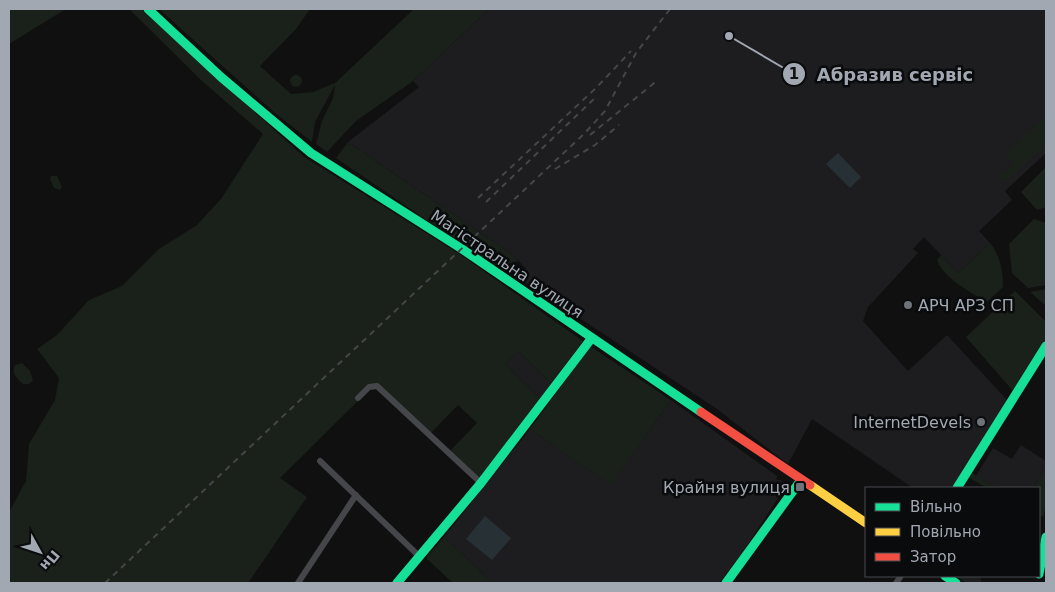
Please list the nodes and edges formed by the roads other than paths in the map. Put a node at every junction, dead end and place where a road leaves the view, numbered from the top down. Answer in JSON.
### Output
{"nodes":[{"id":1,"x":148,"y":9,"type":"edge"},
{"id":2,"x":591,"y":339,"type":"junction"},
{"id":3,"x":1046,"y":346,"type":"edge"},
{"id":4,"x":358,"y":398,"type":"dead end"},
{"id":5,"x":320,"y":461,"type":"dead end"},
{"id":6,"x":801,"y":480,"type":"junction"},
{"id":7,"x":481,"y":483,"type":"junction"},
{"id":8,"x":958,"y":487,"type":"edge"},
{"id":9,"x":356,"y":495,"type":"junction"},
{"id":10,"x":865,"y":522,"type":"edge"},
{"id":11,"x":1046,"y":537,"type":"edge"},
{"id":12,"x":420,"y":557,"type":"junction"},
{"id":13,"x":1040,"y":570,"type":"edge"},
{"id":14,"x":298,"y":583,"type":"edge"},
{"id":15,"x":397,"y":583,"type":"edge"},
{"id":16,"x":726,"y":583,"type":"edge"}],
"edges":[{"from":1,"to":2,"type":"street","name":"Магістральна вулиця"},
{"from":2,"to":6,"type":"street","name":"Магістральна вулиця"},
{"from":2,"to":7,"type":"street"},
{"from":3,"to":8,"type":"street"},
{"from":4,"to":7,"type":"street"},
{"from":5,"to":9,"type":"street"},
{"from":6,"to":10,"type":"street","name":"Магістральна вулиця"},
{"from":6,"to":16,"type":"street"},
{"from":7,"to":12,"type":"street"},
{"from":9,"to":12,"type":"street"},
{"from":9,"to":14,"type":"street"},
{"from":11,"to":13,"type":"street"},
{"from":12,"to":15,"type":"street"}]}
